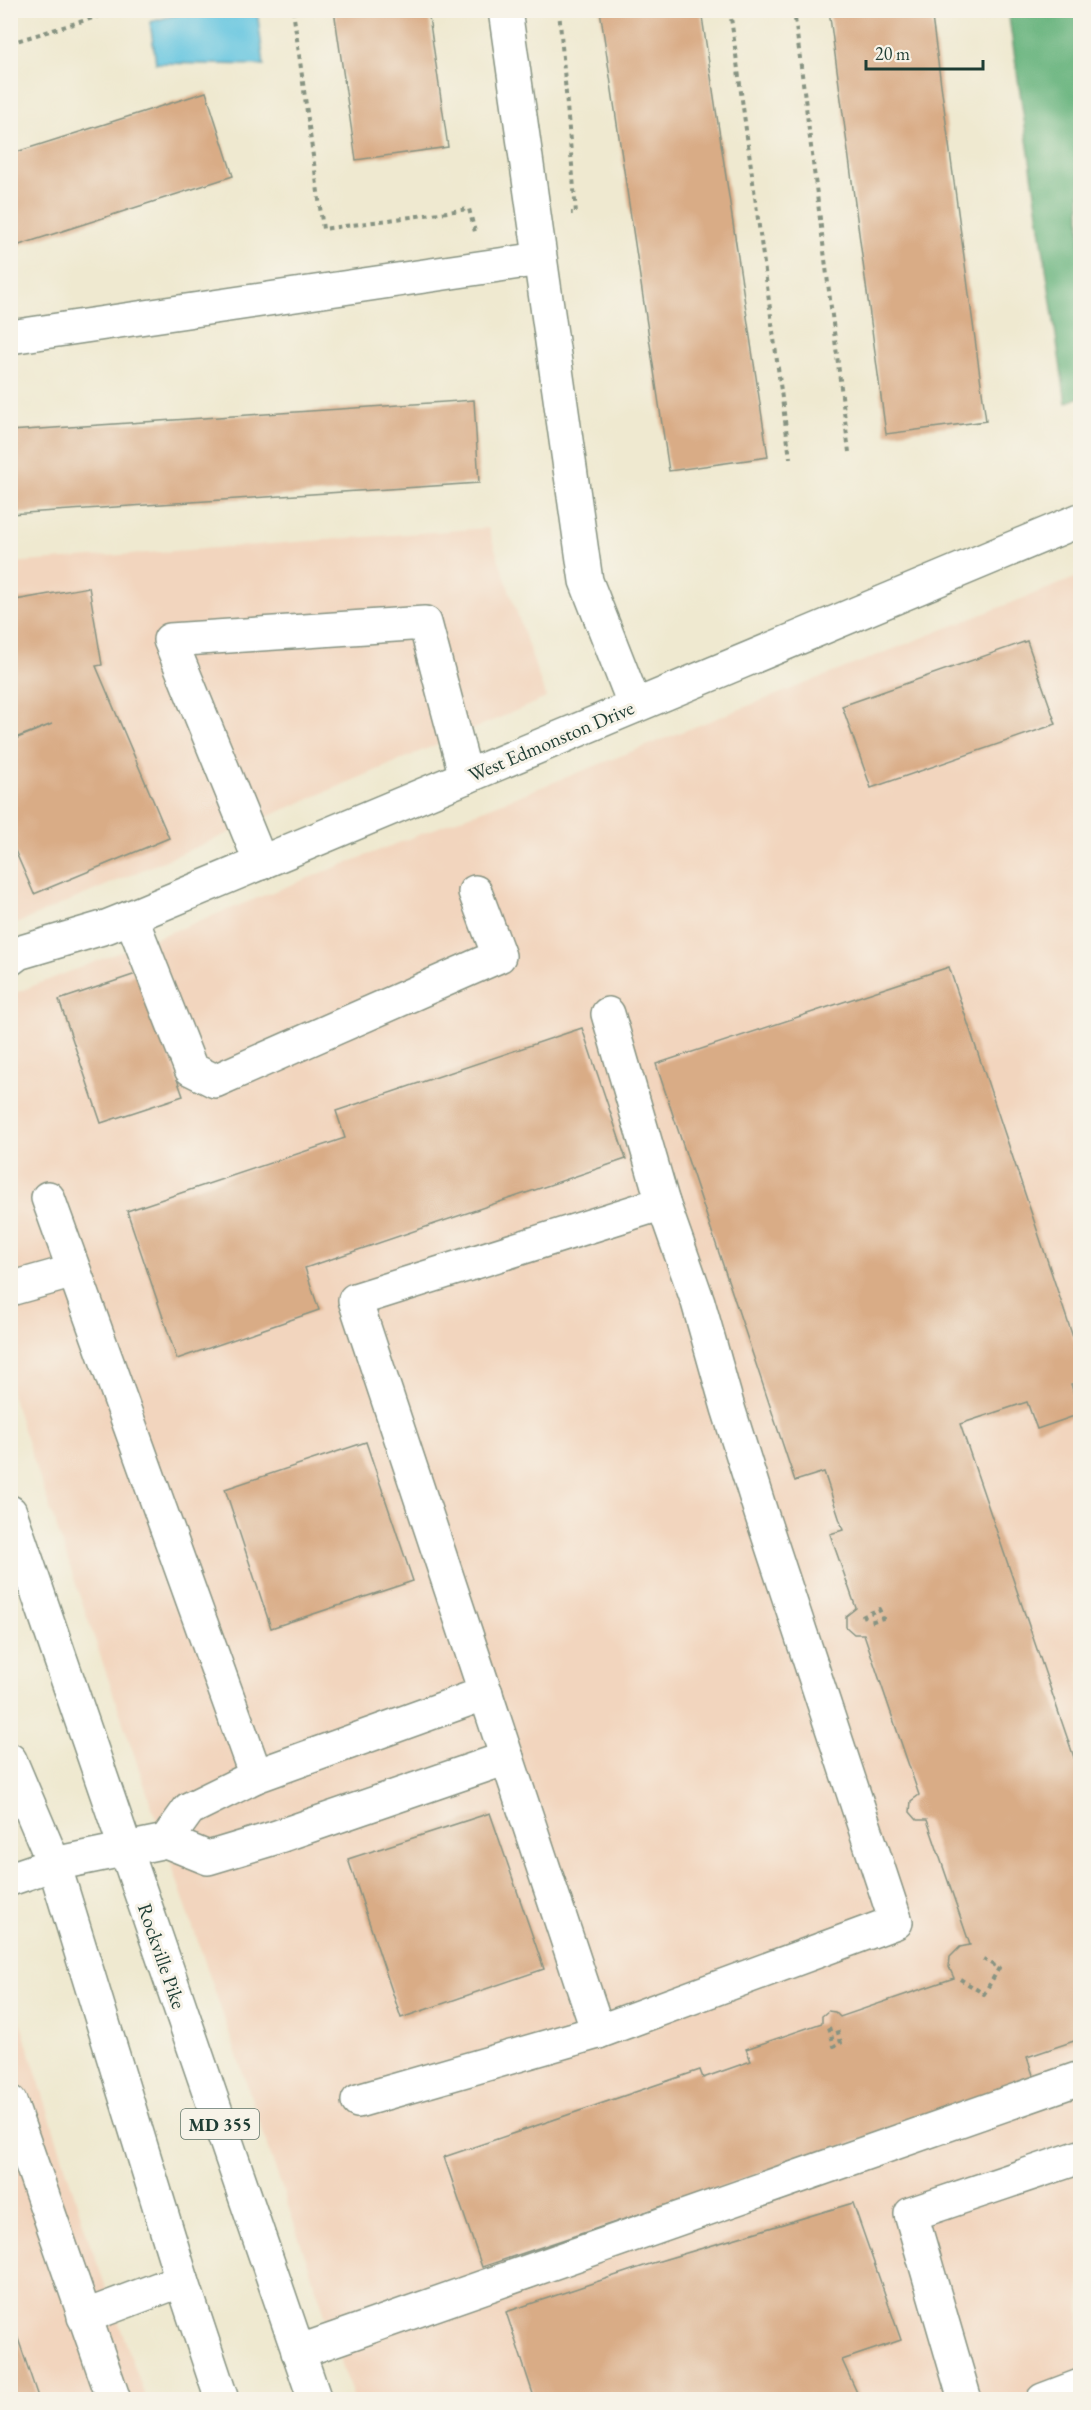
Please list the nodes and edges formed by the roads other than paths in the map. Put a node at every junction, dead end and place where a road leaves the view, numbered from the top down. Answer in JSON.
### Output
{"nodes":[{"id":1,"x":505,"y":10,"type":"edge"},
{"id":2,"x":540,"y":259,"type":"junction"},
{"id":3,"x":10,"y":337,"type":"edge"},
{"id":4,"x":1080,"y":520,"type":"edge"},
{"id":5,"x":635,"y":706,"type":"junction"},
{"id":6,"x":466,"y":777,"type":"junction"},
{"id":7,"x":261,"y":863,"type":"junction"},
{"id":8,"x":475,"y":892,"type":"dead end"},
{"id":9,"x":131,"y":917,"type":"junction"},
{"id":10,"x":13,"y":955,"type":"edge"},
{"id":11,"x":608,"y":1014,"type":"dead end"},
{"id":12,"x":48,"y":1198,"type":"dead end"},
{"id":13,"x":663,"y":1203,"type":"junction"},
{"id":14,"x":74,"y":1271,"type":"junction"},
{"id":15,"x":10,"y":1289,"type":"edge"},
{"id":16,"x":10,"y":1512,"type":"edge"},
{"id":17,"x":486,"y":1693,"type":"junction"},
{"id":18,"x":507,"y":1758,"type":"junction"},
{"id":19,"x":10,"y":1760,"type":"edge"},
{"id":20,"x":256,"y":1776,"type":"junction"},
{"id":21,"x":166,"y":1841,"type":"junction"},
{"id":22,"x":126,"y":1849,"type":"junction"},
{"id":23,"x":54,"y":1864,"type":"junction"},
{"id":24,"x":10,"y":1880,"type":"edge"},
{"id":25,"x":598,"y":2032,"type":"junction"},
{"id":26,"x":1080,"y":2078,"type":"edge"},
{"id":27,"x":358,"y":2101,"type":"dead end"},
{"id":28,"x":14,"y":2123,"type":"edge"},
{"id":29,"x":1080,"y":2157,"type":"edge"},
{"id":30,"x":182,"y":2280,"type":"junction"},
{"id":31,"x":84,"y":2317,"type":"junction"},
{"id":32,"x":298,"y":2352,"type":"junction"},
{"id":33,"x":1080,"y":2386,"type":"edge"},
{"id":34,"x":114,"y":2400,"type":"edge"},
{"id":35,"x":222,"y":2400,"type":"edge"},
{"id":36,"x":315,"y":2400,"type":"edge"},
{"id":37,"x":965,"y":2400,"type":"edge"},
{"id":38,"x":1043,"y":2400,"type":"edge"}],
"edges":[{"from":1,"to":2,"type":"main road"},
{"from":2,"to":3,"type":"main road"},
{"from":2,"to":5,"type":"main road"},
{"from":4,"to":5,"type":"main road","name":"West Edmonston Drive"},
{"from":5,"to":6,"type":"main road","name":"West Edmonston Drive"},
{"from":6,"to":7,"type":"main road","name":"West Edmonston Drive"},
{"from":6,"to":7,"type":"main road"},
{"from":7,"to":9,"type":"main road","name":"West Edmonston Drive"},
{"from":8,"to":9,"type":"main road"},
{"from":9,"to":10,"type":"main road","name":"West Edmonston Drive"},
{"from":11,"to":13,"type":"main road"},
{"from":12,"to":14,"type":"main road"},
{"from":13,"to":17,"type":"main road"},
{"from":13,"to":25,"type":"main road"},
{"from":14,"to":15,"type":"main road"},
{"from":14,"to":20,"type":"main road"},
{"from":16,"to":22,"type":"main road","name":"Rockville Pike","number":"MD 355"},
{"from":17,"to":18,"type":"main road"},
{"from":17,"to":20,"type":"main road"},
{"from":18,"to":21,"type":"main road"},
{"from":18,"to":25,"type":"main road"},
{"from":19,"to":23,"type":"main road"},
{"from":20,"to":21,"type":"main road"},
{"from":21,"to":22,"type":"main road"},
{"from":22,"to":23,"type":"main road"},
{"from":22,"to":32,"type":"main road","name":"Rockville Pike","number":"MD 355"},
{"from":23,"to":24,"type":"main road"},
{"from":23,"to":30,"type":"main road"},
{"from":25,"to":27,"type":"main road"},
{"from":26,"to":32,"type":"main road"},
{"from":28,"to":31,"type":"main road"},
{"from":29,"to":37,"type":"main road"},
{"from":30,"to":31,"type":"main road"},
{"from":30,"to":35,"type":"main road"},
{"from":31,"to":34,"type":"main road"},
{"from":32,"to":36,"type":"main road","name":"Rockville Pike","number":"MD 355"},
{"from":33,"to":38,"type":"main road"}]}
